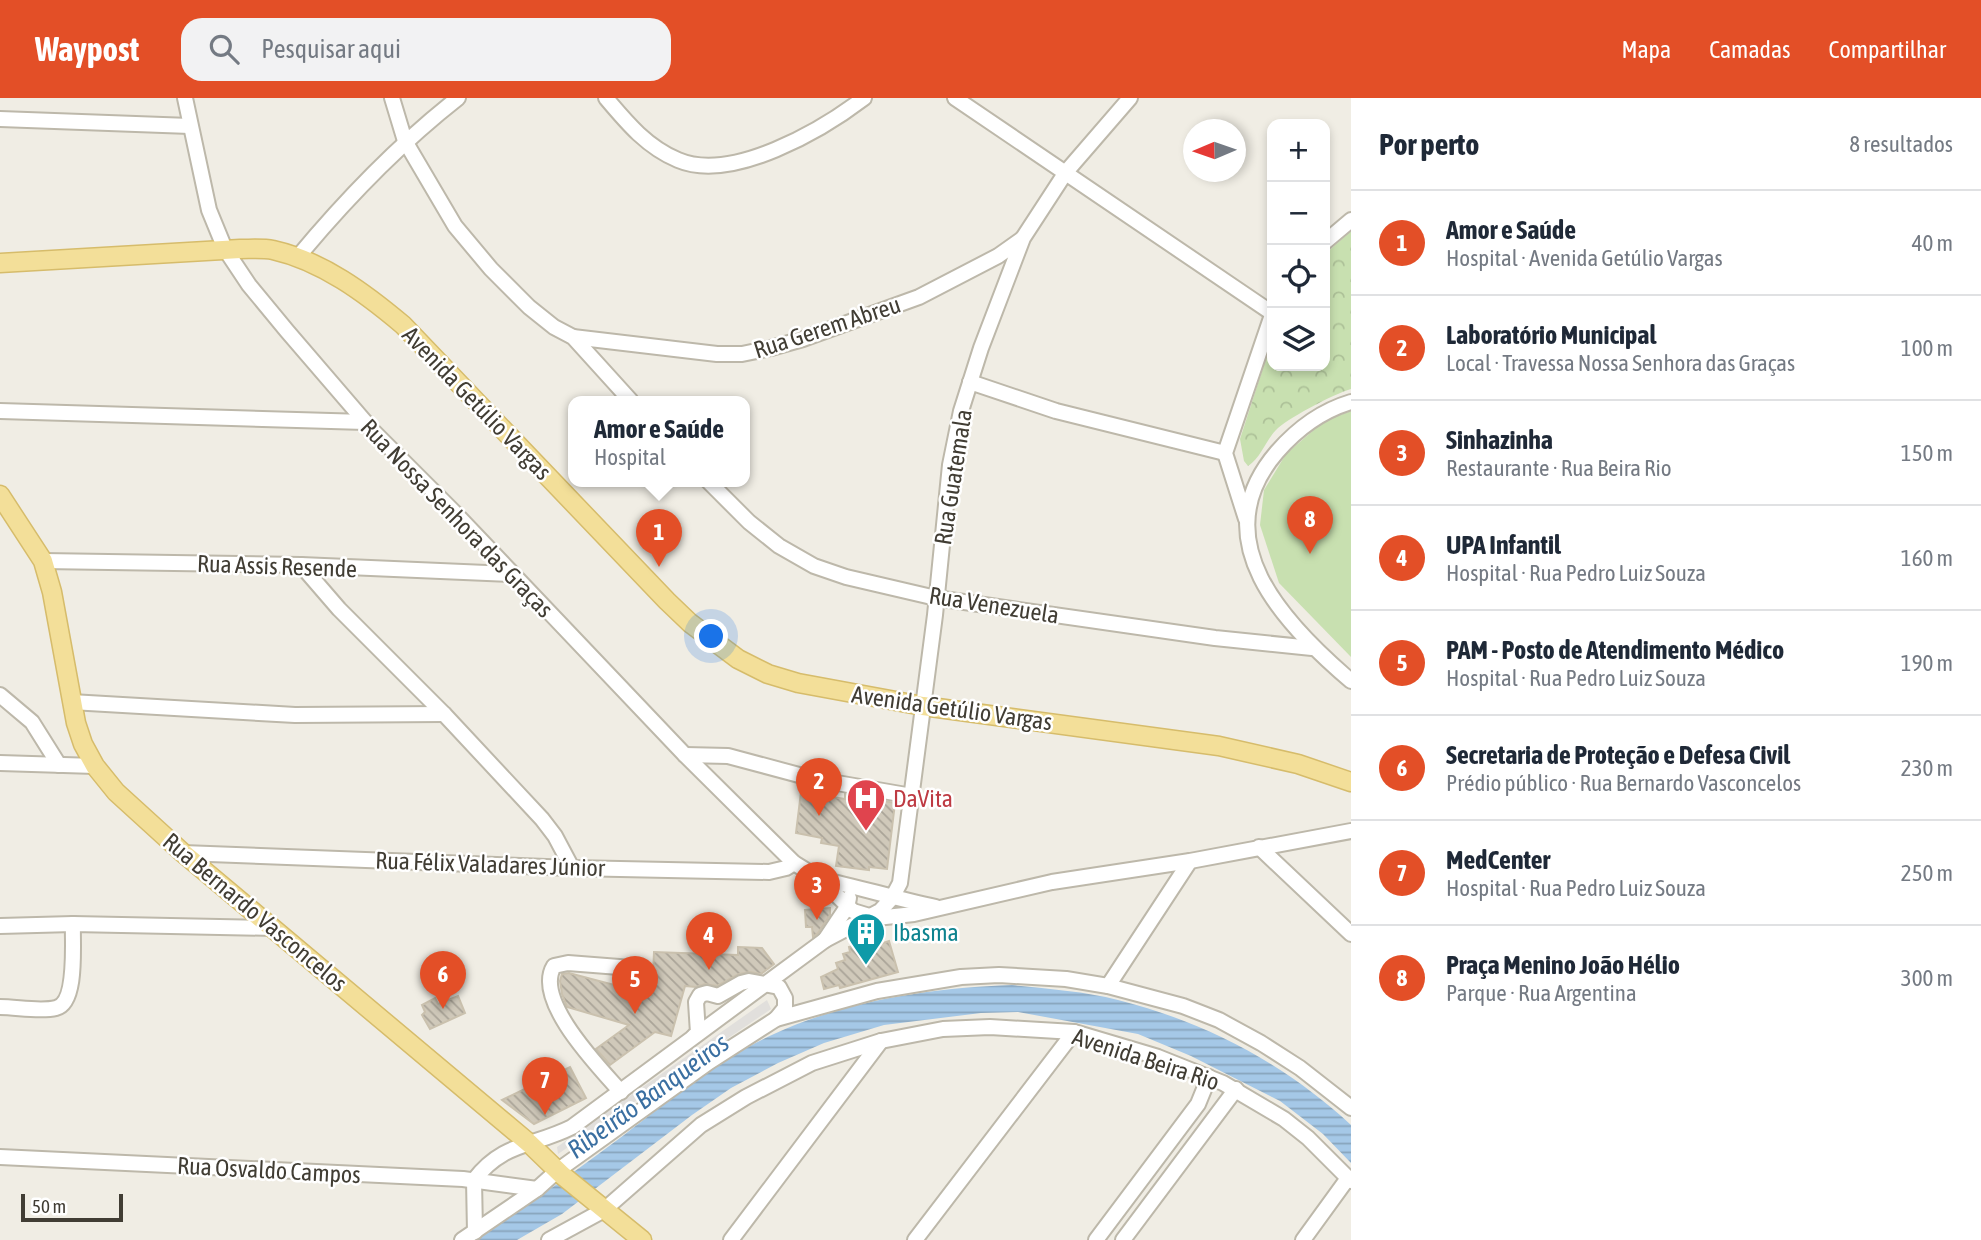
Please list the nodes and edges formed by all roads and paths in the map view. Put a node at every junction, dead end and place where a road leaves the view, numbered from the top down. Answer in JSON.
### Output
{"nodes":[{"id":1,"x":185,"y":98,"type":"edge"},
{"id":2,"x":392,"y":98,"type":"edge"},
{"id":3,"x":458,"y":98,"type":"edge"},
{"id":4,"x":606,"y":98,"type":"edge"},
{"id":5,"x":864,"y":98,"type":"edge"},
{"id":6,"x":955,"y":98,"type":"edge"},
{"id":7,"x":1130,"y":98,"type":"edge"},
{"id":8,"x":0,"y":119,"type":"edge"},
{"id":9,"x":190,"y":126,"type":"junction"},
{"id":10,"x":405,"y":141,"type":"junction"},
{"id":11,"x":1066,"y":172,"type":"junction"},
{"id":12,"x":1351,"y":220,"type":"edge"},
{"id":13,"x":1330,"y":238,"type":"edge"},
{"id":14,"x":1023,"y":239,"type":"junction"},
{"id":15,"x":225,"y":249,"type":"junction"},
{"id":16,"x":297,"y":258,"type":"junction"},
{"id":17,"x":0,"y":263,"type":"edge"},
{"id":18,"x":1267,"y":311,"type":"edge"},
{"id":19,"x":1267,"y":328,"type":"edge"},
{"id":20,"x":572,"y":337,"type":"junction"},
{"id":21,"x":970,"y":382,"type":"junction"},
{"id":22,"x":626,"y":396,"type":"edge"},
{"id":23,"x":1351,"y":402,"type":"edge"},
{"id":24,"x":0,"y":411,"type":"edge"},
{"id":25,"x":365,"y":422,"type":"junction"},
{"id":26,"x":1224,"y":453,"type":"junction"},
{"id":27,"x":714,"y":487,"type":"edge"},
{"id":28,"x":0,"y":495,"type":"edge"},
{"id":29,"x":1247,"y":522,"type":"junction"},
{"id":30,"x":43,"y":561,"type":"junction"},
{"id":31,"x":301,"y":565,"type":"junction"},
{"id":32,"x":511,"y":574,"type":"junction"},
{"id":33,"x":936,"y":598,"type":"junction"},
{"id":34,"x":1312,"y":648,"type":"junction"},
{"id":35,"x":1351,"y":681,"type":"edge"},
{"id":36,"x":0,"y":695,"type":"edge"},
{"id":37,"x":71,"y":702,"type":"junction"},
{"id":38,"x":923,"y":706,"type":"junction"},
{"id":39,"x":444,"y":714,"type":"junction"},
{"id":40,"x":685,"y":755,"type":"junction"},
{"id":41,"x":0,"y":764,"type":"edge"},
{"id":42,"x":59,"y":765,"type":"junction"},
{"id":43,"x":96,"y":766,"type":"junction"},
{"id":44,"x":1351,"y":782,"type":"edge"},
{"id":45,"x":912,"y":796,"type":"junction"},
{"id":46,"x":1351,"y":831,"type":"edge"},
{"id":47,"x":1259,"y":847,"type":"junction"},
{"id":48,"x":183,"y":853,"type":"junction"},
{"id":49,"x":1190,"y":861,"type":"junction"},
{"id":50,"x":794,"y":863,"type":"junction"},
{"id":51,"x":572,"y":868,"type":"junction"},
{"id":52,"x":820,"y":879,"type":"junction"},
{"id":53,"x":866,"y":890,"type":"junction"},
{"id":54,"x":892,"y":898,"type":"junction"},
{"id":55,"x":847,"y":907,"type":"junction"},
{"id":56,"x":937,"y":907,"type":"junction"},
{"id":57,"x":868,"y":917,"type":"junction"},
{"id":58,"x":73,"y":924,"type":"junction"},
{"id":59,"x":0,"y":926,"type":"edge"},
{"id":60,"x":273,"y":928,"type":"junction"},
{"id":61,"x":1351,"y":934,"type":"edge"},
{"id":62,"x":825,"y":940,"type":"junction"},
{"id":63,"x":632,"y":968,"type":"dead end"},
{"id":64,"x":785,"y":968,"type":"junction"},
{"id":65,"x":766,"y":984,"type":"junction"},
{"id":66,"x":1108,"y":986,"type":"junction"},
{"id":67,"x":0,"y":1007,"type":"edge"},
{"id":68,"x":802,"y":1013,"type":"junction"},
{"id":69,"x":776,"y":1019,"type":"junction"},
{"id":70,"x":1074,"y":1032,"type":"junction"},
{"id":71,"x":692,"y":1037,"type":"junction"},
{"id":72,"x":881,"y":1041,"type":"junction"},
{"id":73,"x":1209,"y":1077,"type":"junction"},
{"id":74,"x":1236,"y":1089,"type":"junction"},
{"id":75,"x":621,"y":1093,"type":"junction"},
{"id":76,"x":1351,"y":1108,"type":"edge"},
{"id":77,"x":530,"y":1144,"type":"junction"},
{"id":78,"x":0,"y":1157,"type":"edge"},
{"id":79,"x":559,"y":1173,"type":"junction"},
{"id":80,"x":474,"y":1180,"type":"junction"},
{"id":81,"x":1350,"y":1180,"type":"edge"},
{"id":82,"x":537,"y":1189,"type":"junction"},
{"id":83,"x":599,"y":1205,"type":"junction"},
{"id":84,"x":469,"y":1236,"type":"edge"},
{"id":85,"x":549,"y":1240,"type":"edge"},
{"id":86,"x":642,"y":1240,"type":"edge"},
{"id":87,"x":731,"y":1240,"type":"edge"},
{"id":88,"x":915,"y":1240,"type":"edge"},
{"id":89,"x":1097,"y":1240,"type":"edge"},
{"id":90,"x":1123,"y":1240,"type":"edge"},
{"id":91,"x":1303,"y":1240,"type":"edge"}],
"edges":[{"from":1,"to":9,"type":"street","name":"Rua Nossa Senhora das Graças"},
{"from":2,"to":10,"type":"street"},
{"from":3,"to":10,"type":"street"},
{"from":4,"to":5,"type":"street"},
{"from":6,"to":11,"type":"street"},
{"from":7,"to":11,"type":"street","name":"Rua Guatemala"},
{"from":8,"to":9,"type":"street"},
{"from":9,"to":15,"type":"street","name":"Rua Nossa Senhora das Graças"},
{"from":10,"to":16,"type":"street"},
{"from":10,"to":20,"type":"street"},
{"from":11,"to":14,"type":"street","name":"Rua Guatemala"},
{"from":11,"to":18,"type":"street"},
{"from":12,"to":13,"type":"street"},
{"from":14,"to":20,"type":"street","name":"Rua Gerem Abreu"},
{"from":14,"to":21,"type":"street","name":"Rua Guatemala"},
{"from":15,"to":16,"type":"main road","name":"Avenida Getúlio Vargas"},
{"from":15,"to":17,"type":"main road","name":"Avenida Getúlio Vargas"},
{"from":15,"to":25,"type":"street","name":"Rua Nossa Senhora das Graças"},
{"from":16,"to":38,"type":"main road","name":"Avenida Getúlio Vargas"},
{"from":19,"to":26,"type":"street"},
{"from":20,"to":22,"type":"street"},
{"from":21,"to":26,"type":"street"},
{"from":21,"to":33,"type":"street","name":"Rua Guatemala"},
{"from":23,"to":29,"type":"street"},
{"from":24,"to":25,"type":"street"},
{"from":25,"to":32,"type":"street","name":"Rua Nossa Senhora das Graças"},
{"from":26,"to":29,"type":"street"},
{"from":27,"to":33,"type":"street","name":"Rua Venezuela"},
{"from":28,"to":30,"type":"main road","name":"Rua Bernardo Vasconcelos"},
{"from":29,"to":34,"type":"street"},
{"from":30,"to":31,"type":"street","name":"Rua Assis Resende"},
{"from":30,"to":37,"type":"main road","name":"Rua Bernardo Vasconcelos"},
{"from":31,"to":32,"type":"street","name":"Rua Assis Resende"},
{"from":31,"to":39,"type":"street"},
{"from":32,"to":40,"type":"street","name":"Rua Nossa Senhora das Graças"},
{"from":33,"to":34,"type":"street","name":"Rua Venezuela"},
{"from":33,"to":38,"type":"street","name":"Rua Guatemala"},
{"from":34,"to":35,"type":"street"},
{"from":36,"to":42,"type":"street"},
{"from":37,"to":39,"type":"street"},
{"from":37,"to":43,"type":"main road","name":"Rua Bernardo Vasconcelos"},
{"from":38,"to":44,"type":"main road","name":"Avenida Getúlio Vargas"},
{"from":38,"to":45,"type":"street","name":"Rua Guatemala"},
{"from":39,"to":51,"type":"street"},
{"from":40,"to":45,"type":"street"},
{"from":40,"to":50,"type":"street","name":"Rua Nossa Senhora das Graças"},
{"from":41,"to":42,"type":"street"},
{"from":42,"to":43,"type":"street"},
{"from":43,"to":48,"type":"main road","name":"Rua Bernardo Vasconcelos"},
{"from":45,"to":54,"type":"street","name":"Rua Guatemala"},
{"from":46,"to":47,"type":"street"},
{"from":47,"to":49,"type":"street"},
{"from":47,"to":61,"type":"street"},
{"from":48,"to":51,"type":"street","name":"Rua Félix Valadares Júnior"},
{"from":48,"to":60,"type":"main road","name":"Rua Bernardo Vasconcelos"},
{"from":49,"to":56,"type":"street"},
{"from":49,"to":66,"type":"street"},
{"from":50,"to":51,"type":"street","name":"Rua Félix Valadares Júnior"},
{"from":50,"to":52,"type":"street","name":"Rua Nossa Senhora das Graças"},
{"from":52,"to":53,"type":"street","name":"Rua Nossa Senhora das Graças"},
{"from":52,"to":55,"type":"street","name":"Rua Nossa Senhora das Graças"},
{"from":53,"to":54,"type":"street","name":"Rua Nossa Senhora das Graças"},
{"from":53,"to":55,"type":"street"},
{"from":53,"to":57,"type":"street"},
{"from":54,"to":56,"type":"street","name":"Rua Nossa Senhora das Graças"},
{"from":54,"to":57,"type":"street"},
{"from":55,"to":57,"type":"street"},
{"from":55,"to":62,"type":"street"},
{"from":56,"to":57,"type":"street"},
{"from":57,"to":62,"type":"street"},
{"from":58,"to":59,"type":"street"},
{"from":58,"to":60,"type":"street"},
{"from":58,"to":67,"type":"street"},
{"from":60,"to":77,"type":"main road","name":"Rua Bernardo Vasconcelos"},
{"from":62,"to":64,"type":"street"},
{"from":63,"to":75,"type":"street"},
{"from":64,"to":65,"type":"street"},
{"from":64,"to":68,"type":"street"},
{"from":65,"to":69,"type":"street"},
{"from":65,"to":71,"type":"street"},
{"from":65,"to":71,"type":"street"},
{"from":66,"to":68,"type":"street"},
{"from":66,"to":76,"type":"street"},
{"from":68,"to":69,"type":"street"},
{"from":69,"to":79,"type":"street"},
{"from":70,"to":72,"type":"street","name":"Avenida Beira Rio"},
{"from":70,"to":73,"type":"street","name":"Avenida Beira Rio"},
{"from":70,"to":88,"type":"street"},
{"from":71,"to":75,"type":"street"},
{"from":72,"to":83,"type":"street","name":"Avenida Beira Rio"},
{"from":72,"to":87,"type":"street"},
{"from":73,"to":74,"type":"street","name":"Avenida Beira Rio"},
{"from":73,"to":89,"type":"street"},
{"from":74,"to":81,"type":"street","name":"Avenida Beira Rio"},
{"from":74,"to":90,"type":"street"},
{"from":75,"to":77,"type":"street"},
{"from":77,"to":79,"type":"main road","name":"Rua Bernardo Vasconcelos"},
{"from":77,"to":80,"type":"street"},
{"from":78,"to":80,"type":"street","name":"Rua Osvaldo Campos"},
{"from":79,"to":82,"type":"street"},
{"from":79,"to":83,"type":"main road","name":"Rua Bernardo Vasconcelos"},
{"from":80,"to":82,"type":"street","name":"Rua Osvaldo Campos"},
{"from":80,"to":84,"type":"street"},
{"from":81,"to":91,"type":"street"},
{"from":82,"to":84,"type":"street"},
{"from":83,"to":85,"type":"street","name":"Avenida Beira Rio"},
{"from":83,"to":86,"type":"main road","name":"Rua Bernardo Vasconcelos"}]}
